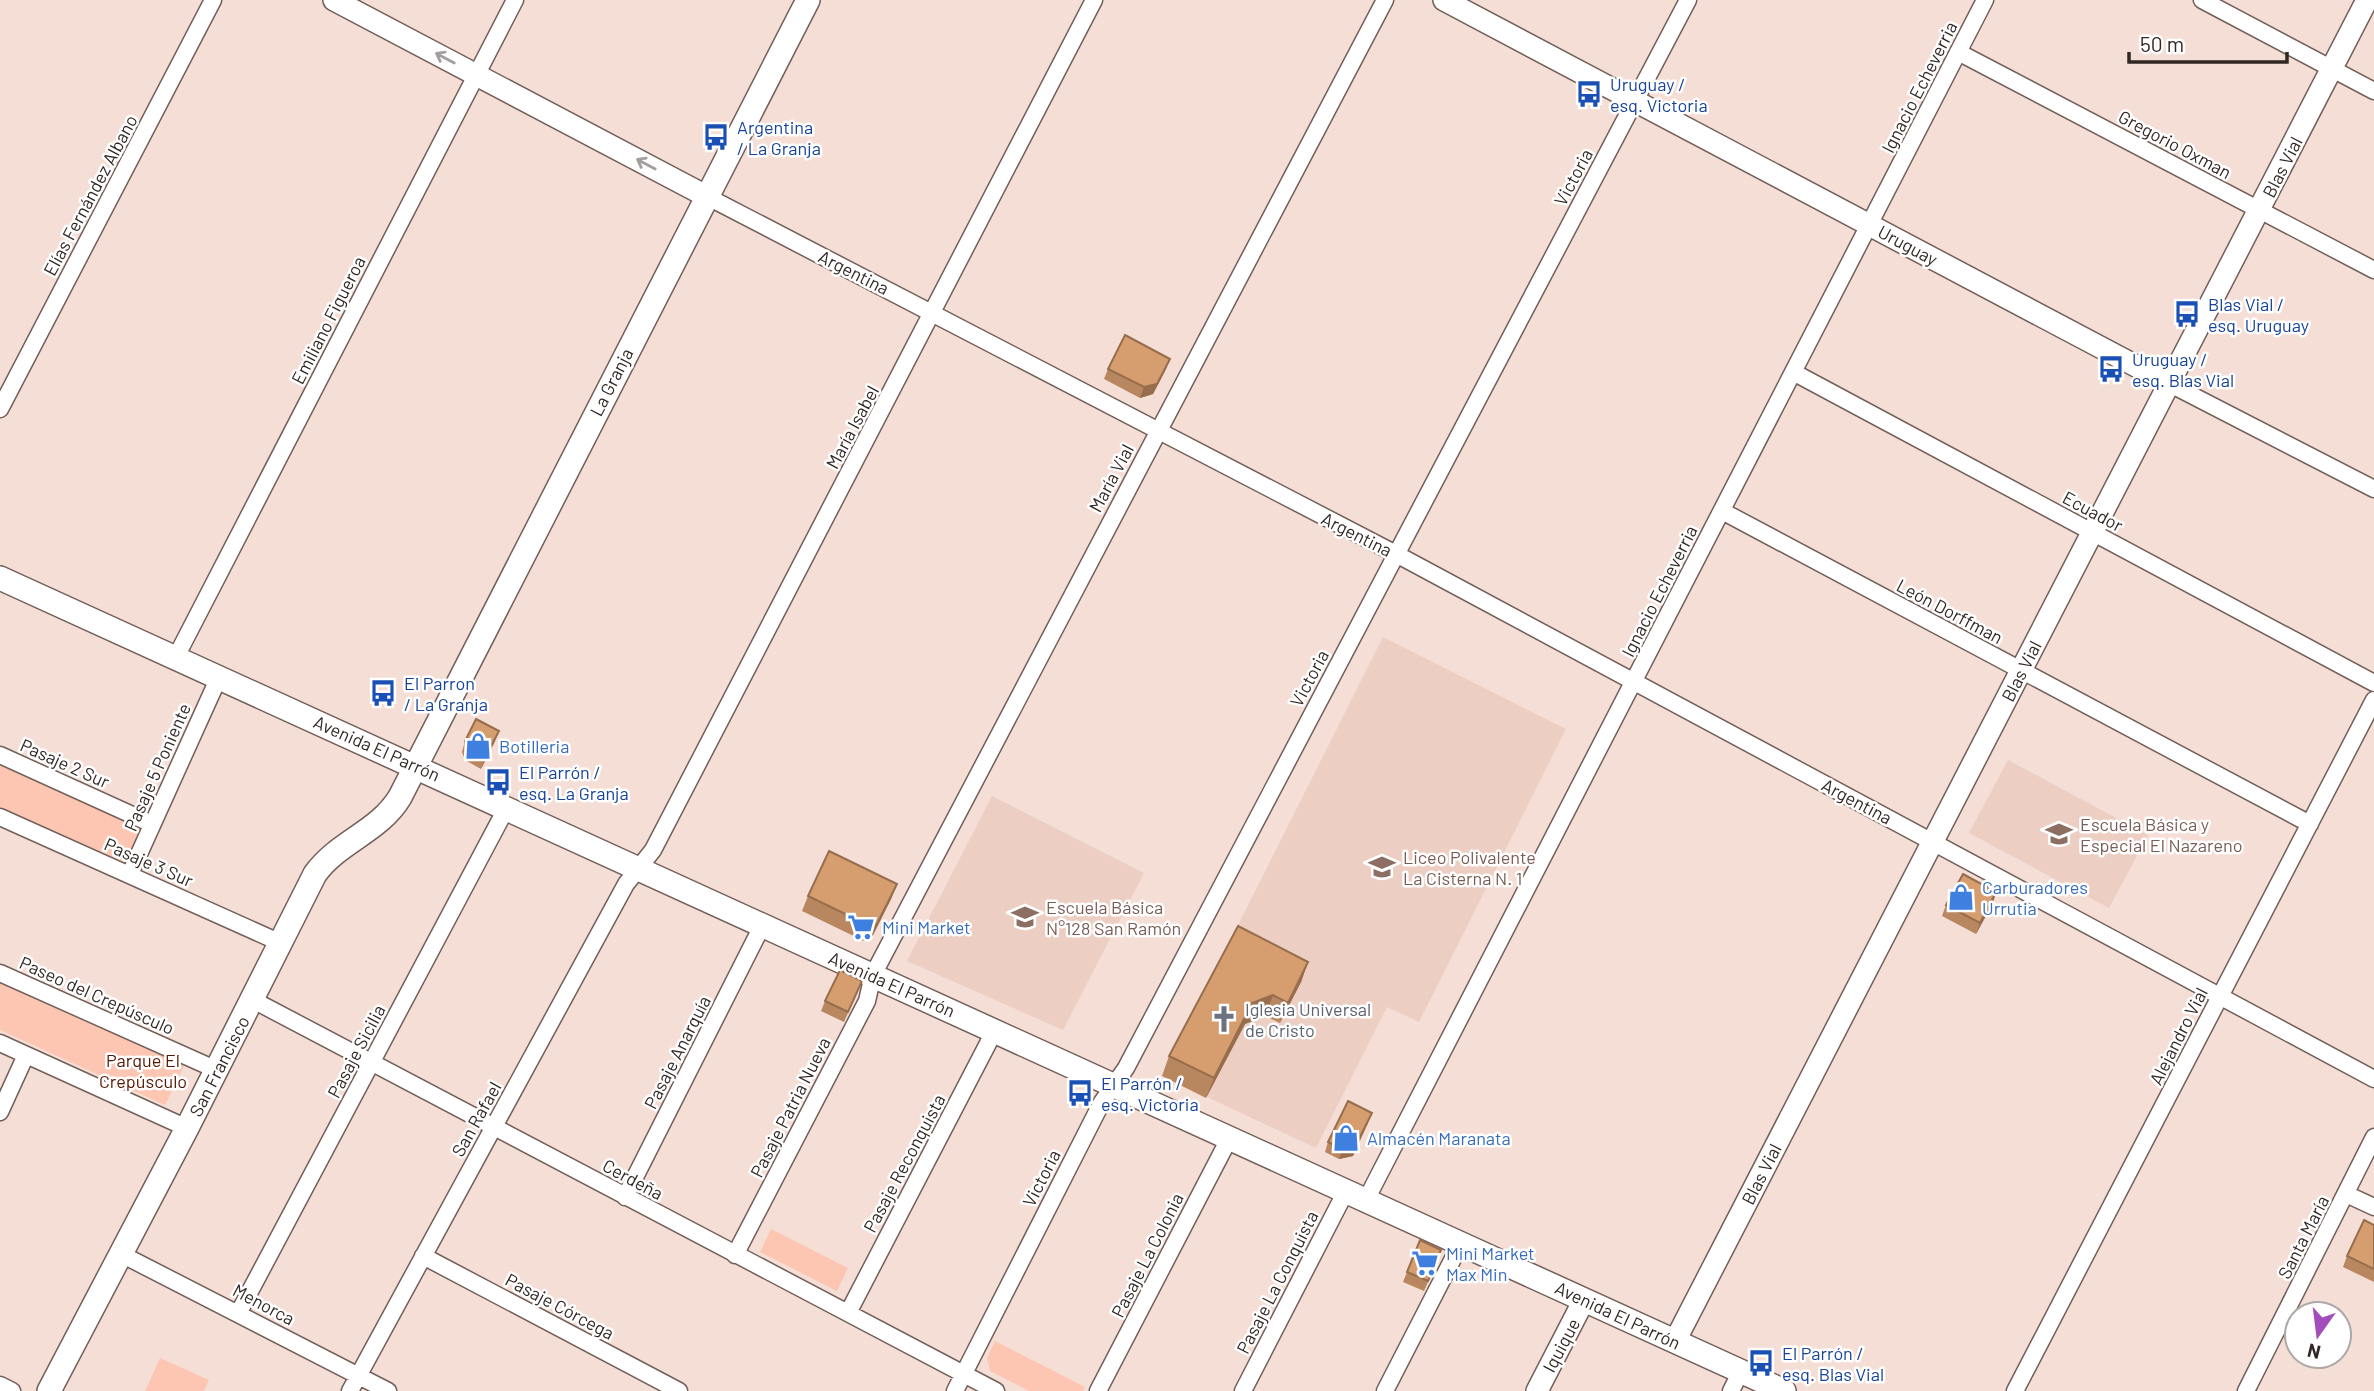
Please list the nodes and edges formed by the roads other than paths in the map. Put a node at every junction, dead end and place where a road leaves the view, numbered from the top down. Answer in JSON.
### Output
{"nodes":[{"id":1,"x":213,"y":0,"type":"edge"},
{"id":2,"x":334,"y":0,"type":"edge"},
{"id":3,"x":515,"y":0,"type":"edge"},
{"id":4,"x":808,"y":0,"type":"edge"},
{"id":5,"x":1094,"y":0,"type":"edge"},
{"id":6,"x":1385,"y":0,"type":"edge"},
{"id":7,"x":1444,"y":0,"type":"edge"},
{"id":8,"x":1688,"y":0,"type":"edge"},
{"id":9,"x":1985,"y":0,"type":"edge"},
{"id":10,"x":2202,"y":0,"type":"edge"},
{"id":11,"x":2367,"y":0,"type":"edge"},
{"id":12,"x":1958,"y":52,"type":"junction"},
{"id":13,"x":2332,"y":69,"type":"junction"},
{"id":14,"x":477,"y":75,"type":"junction"},
{"id":15,"x":2374,"y":91,"type":"edge"},
{"id":16,"x":1635,"y":101,"type":"junction"},
{"id":17,"x":706,"y":196,"type":"junction"},
{"id":18,"x":2259,"y":210,"type":"junction"},
{"id":19,"x":1869,"y":225,"type":"junction"},
{"id":20,"x":2374,"y":271,"type":"edge"},
{"id":21,"x":933,"y":313,"type":"junction"},
{"id":22,"x":1793,"y":372,"type":"junction"},
{"id":23,"x":2170,"y":384,"type":"junction"},
{"id":24,"x":0,"y":409,"type":"edge"},
{"id":25,"x":1158,"y":430,"type":"junction"},
{"id":26,"x":2374,"y":489,"type":"edge"},
{"id":27,"x":1722,"y":511,"type":"junction"},
{"id":28,"x":2093,"y":533,"type":"junction"},
{"id":29,"x":1396,"y":554,"type":"junction"},
{"id":30,"x":0,"y":578,"type":"edge"},
{"id":31,"x":176,"y":657,"type":"junction"},
{"id":32,"x":2021,"y":671,"type":"junction"},
{"id":33,"x":219,"y":677,"type":"junction"},
{"id":34,"x":1634,"y":682,"type":"junction"},
{"id":35,"x":2374,"y":683,"type":"edge"},
{"id":36,"x":2374,"y":699,"type":"edge"},
{"id":37,"x":0,"y":755,"type":"edge"},
{"id":38,"x":415,"y":765,"type":"junction"},
{"id":39,"x":507,"y":807,"type":"junction"},
{"id":40,"x":0,"y":817,"type":"edge"},
{"id":41,"x":152,"y":824,"type":"junction"},
{"id":42,"x":2310,"y":824,"type":"junction"},
{"id":43,"x":1933,"y":842,"type":"junction"},
{"id":44,"x":639,"y":868,"type":"junction"},
{"id":45,"x":130,"y":874,"type":"junction"},
{"id":46,"x":763,"y":925,"type":"junction"},
{"id":47,"x":281,"y":943,"type":"junction"},
{"id":48,"x":0,"y":973,"type":"edge"},
{"id":49,"x":873,"y":975,"type":"junction"},
{"id":50,"x":2220,"y":996,"type":"junction"},
{"id":51,"x":253,"y":1000,"type":"junction"},
{"id":52,"x":995,"y":1030,"type":"junction"},
{"id":53,"x":0,"y":1043,"type":"edge"},
{"id":54,"x":26,"y":1055,"type":"junction"},
{"id":55,"x":371,"y":1063,"type":"junction"},
{"id":56,"x":216,"y":1070,"type":"junction"},
{"id":57,"x":2374,"y":1079,"type":"edge"},
{"id":58,"x":1114,"y":1085,"type":"junction"},
{"id":59,"x":0,"y":1112,"type":"edge"},
{"id":60,"x":187,"y":1128,"type":"junction"},
{"id":61,"x":493,"y":1128,"type":"junction"},
{"id":62,"x":1230,"y":1137,"type":"junction"},
{"id":63,"x":2374,"y":1137,"type":"edge"},
{"id":64,"x":2346,"y":1194,"type":"junction"},
{"id":65,"x":1356,"y":1195,"type":"junction"},
{"id":66,"x":625,"y":1197,"type":"junction"},
{"id":67,"x":2374,"y":1207,"type":"edge"},
{"id":68,"x":1461,"y":1243,"type":"junction"},
{"id":69,"x":121,"y":1254,"type":"junction"},
{"id":70,"x":735,"y":1255,"type":"junction"},
{"id":71,"x":423,"y":1256,"type":"junction"},
{"id":72,"x":1584,"y":1300,"type":"junction"},
{"id":73,"x":239,"y":1312,"type":"junction"},
{"id":74,"x":848,"y":1313,"type":"junction"},
{"id":75,"x":1675,"y":1341,"type":"junction"},
{"id":76,"x":963,"y":1374,"type":"junction"},
{"id":77,"x":358,"y":1375,"type":"junction"},
{"id":78,"x":1736,"y":1381,"type":"edge"},
{"id":79,"x":0,"y":1385,"type":"edge"},
{"id":80,"x":12,"y":1391,"type":"edge"},
{"id":81,"x":49,"y":1391,"type":"edge"},
{"id":82,"x":350,"y":1391,"type":"edge"},
{"id":83,"x":388,"y":1391,"type":"edge"},
{"id":84,"x":679,"y":1391,"type":"edge"},
{"id":85,"x":956,"y":1391,"type":"edge"},
{"id":86,"x":996,"y":1391,"type":"edge"},
{"id":87,"x":1098,"y":1391,"type":"edge"},
{"id":88,"x":1243,"y":1391,"type":"edge"},
{"id":89,"x":1385,"y":1391,"type":"edge"},
{"id":90,"x":1537,"y":1391,"type":"edge"},
{"id":91,"x":1784,"y":1391,"type":"edge"},
{"id":92,"x":2015,"y":1391,"type":"edge"},
{"id":93,"x":2246,"y":1391,"type":"edge"}],
"edges":[{"from":1,"to":24,"type":"street","name":"Elías Fernández Albano"},
{"from":14,"to":2,"type":"street","name":"Argentina","one_way":true},
{"from":3,"to":14,"type":"street","name":"Emiliano Figueroa"},
{"from":4,"to":17,"type":"main road","name":"La Granja"},
{"from":5,"to":21,"type":"street","name":"María Isabel"},
{"from":6,"to":25,"type":"street","name":"María Vial"},
{"from":7,"to":16,"type":"street","name":"Uruguay"},
{"from":8,"to":16,"type":"street","name":"Victoria"},
{"from":9,"to":12,"type":"street","name":"Ignacio Echeverria"},
{"from":10,"to":13,"type":"street"},
{"from":11,"to":13,"type":"street","name":"Blas Vial"},
{"from":12,"to":18,"type":"street","name":"Gregorio Oxman"},
{"from":12,"to":19,"type":"street","name":"Ignacio Echeverria"},
{"from":13,"to":15,"type":"street"},
{"from":13,"to":18,"type":"street","name":"Blas Vial"},
{"from":17,"to":14,"type":"street","name":"Argentina","one_way":true},
{"from":14,"to":31,"type":"street","name":"Emiliano Figueroa"},
{"from":16,"to":19,"type":"street","name":"Uruguay"},
{"from":16,"to":29,"type":"street","name":"Victoria"},
{"from":17,"to":21,"type":"street","name":"Argentina"},
{"from":17,"to":38,"type":"main road","name":"La Granja"},
{"from":18,"to":20,"type":"street","name":"Gregorio Oxman"},
{"from":18,"to":23,"type":"street","name":"Blas Vial"},
{"from":19,"to":22,"type":"street","name":"Ignacio Echeverria"},
{"from":19,"to":23,"type":"street","name":"Uruguay"},
{"from":21,"to":25,"type":"street","name":"Argentina"},
{"from":21,"to":44,"type":"street","name":"María Isabel"},
{"from":22,"to":27,"type":"street","name":"Ignacio Echeverria"},
{"from":22,"to":28,"type":"street","name":"Ecuador"},
{"from":23,"to":26,"type":"street","name":"Uruguay"},
{"from":23,"to":28,"type":"street","name":"Blas Vial"},
{"from":25,"to":29,"type":"street","name":"Argentina"},
{"from":25,"to":49,"type":"street","name":"María Vial"},
{"from":27,"to":32,"type":"street","name":"León Dorffman"},
{"from":27,"to":34,"type":"street","name":"Ignacio Echeverria"},
{"from":28,"to":32,"type":"street","name":"Blas Vial"},
{"from":28,"to":35,"type":"street","name":"Ecuador"},
{"from":29,"to":34,"type":"street","name":"Argentina"},
{"from":29,"to":58,"type":"street","name":"Victoria"},
{"from":30,"to":31,"type":"main road","name":"Avenida El Parrón"},
{"from":31,"to":33,"type":"main road","name":"Avenida El Parrón"},
{"from":32,"to":42,"type":"street","name":"León Dorffman"},
{"from":32,"to":43,"type":"street","name":"Blas Vial"},
{"from":33,"to":38,"type":"main road","name":"Avenida El Parrón"},
{"from":33,"to":41,"type":"street","name":"Pasaje 5 Poniente"},
{"from":34,"to":43,"type":"street","name":"Argentina"},
{"from":34,"to":65,"type":"street","name":"Ignacio Echeverria"},
{"from":36,"to":42,"type":"street","name":"Alejandro Vial"},
{"from":37,"to":41,"type":"street","name":"Pasaje 2 Sur"},
{"from":38,"to":39,"type":"main road","name":"Avenida El Parrón"},
{"from":38,"to":47,"type":"main road","name":"San Francisco"},
{"from":39,"to":44,"type":"main road","name":"Avenida El Parrón"},
{"from":39,"to":55,"type":"street","name":"Pasaje Sicilia"},
{"from":40,"to":45,"type":"street","name":"Pasaje 3 Sur"},
{"from":41,"to":45,"type":"street","name":"Pasaje 5 Poniente"},
{"from":42,"to":50,"type":"street","name":"Alejandro Vial"},
{"from":43,"to":50,"type":"street","name":"Argentina"},
{"from":43,"to":75,"type":"street","name":"Blas Vial"},
{"from":44,"to":46,"type":"main road","name":"Avenida El Parrón"},
{"from":44,"to":61,"type":"street","name":"San Rafael"},
{"from":45,"to":47,"type":"street","name":"Pasaje 3 Sur"},
{"from":46,"to":49,"type":"main road","name":"Avenida El Parrón"},
{"from":46,"to":66,"type":"street","name":"Pasaje Anarquía"},
{"from":47,"to":51,"type":"main road","name":"San Francisco"},
{"from":48,"to":56,"type":"street","name":"Paseo del Crepúsculo"},
{"from":49,"to":52,"type":"main road","name":"Avenida El Parrón"},
{"from":49,"to":70,"type":"street","name":"Pasaje Patria Nueva"},
{"from":50,"to":57,"type":"street","name":"Argentina"},
{"from":50,"to":92,"type":"street","name":"Alejandro Vial"},
{"from":51,"to":55,"type":"street","name":"Cerdeña"},
{"from":51,"to":56,"type":"main road","name":"San Francisco"},
{"from":52,"to":58,"type":"main road","name":"Avenida El Parrón"},
{"from":52,"to":74,"type":"street","name":"Pasaje Reconquista"},
{"from":53,"to":54,"type":"street"},
{"from":54,"to":59,"type":"street"},
{"from":54,"to":60,"type":"street"},
{"from":55,"to":61,"type":"street","name":"Cerdeña"},
{"from":55,"to":73,"type":"street","name":"Pasaje Sicilia"},
{"from":56,"to":60,"type":"main road","name":"San Francisco"},
{"from":58,"to":62,"type":"main road","name":"Avenida El Parrón"},
{"from":58,"to":76,"type":"street","name":"Victoria"},
{"from":60,"to":69,"type":"main road","name":"San Francisco"},
{"from":61,"to":66,"type":"street","name":"Cerdeña"},
{"from":61,"to":71,"type":"street","name":"San Rafael"},
{"from":62,"to":65,"type":"main road","name":"Avenida El Parrón"},
{"from":62,"to":87,"type":"street","name":"Pasaje La Colonia"},
{"from":63,"to":64,"type":"street","name":"Santa María"},
{"from":64,"to":67,"type":"street"},
{"from":64,"to":93,"type":"street","name":"Santa María"},
{"from":65,"to":68,"type":"main road","name":"Avenida El Parrón"},
{"from":65,"to":88,"type":"street","name":"Pasaje La Conquista"},
{"from":66,"to":70,"type":"street","name":"Cerdeña"},
{"from":68,"to":72,"type":"main road","name":"Avenida El Parrón"},
{"from":68,"to":89,"type":"street"},
{"from":69,"to":73,"type":"street","name":"Menorca"},
{"from":69,"to":81,"type":"main road","name":"San Francisco"},
{"from":70,"to":74,"type":"street","name":"Cerdeña"},
{"from":71,"to":77,"type":"street","name":"San Rafael"},
{"from":71,"to":84,"type":"street","name":"Pasaje Córcega"},
{"from":72,"to":75,"type":"main road","name":"Avenida El Parrón"},
{"from":72,"to":90,"type":"street","name":"Iquique"},
{"from":73,"to":77,"type":"street","name":"Menorca"},
{"from":74,"to":76,"type":"street","name":"Cerdeña"},
{"from":75,"to":78,"type":"main road","name":"Avenida El Parrón"},
{"from":76,"to":85,"type":"street","name":"Victoria"},
{"from":76,"to":86,"type":"street","name":"Cerdeña"},
{"from":77,"to":82,"type":"street","name":"San Rafael"},
{"from":77,"to":83,"type":"street","name":"Menorca"},
{"from":78,"to":91,"type":"main road","name":"Avenida El Parrón"},
{"from":79,"to":80,"type":"street"}]}
